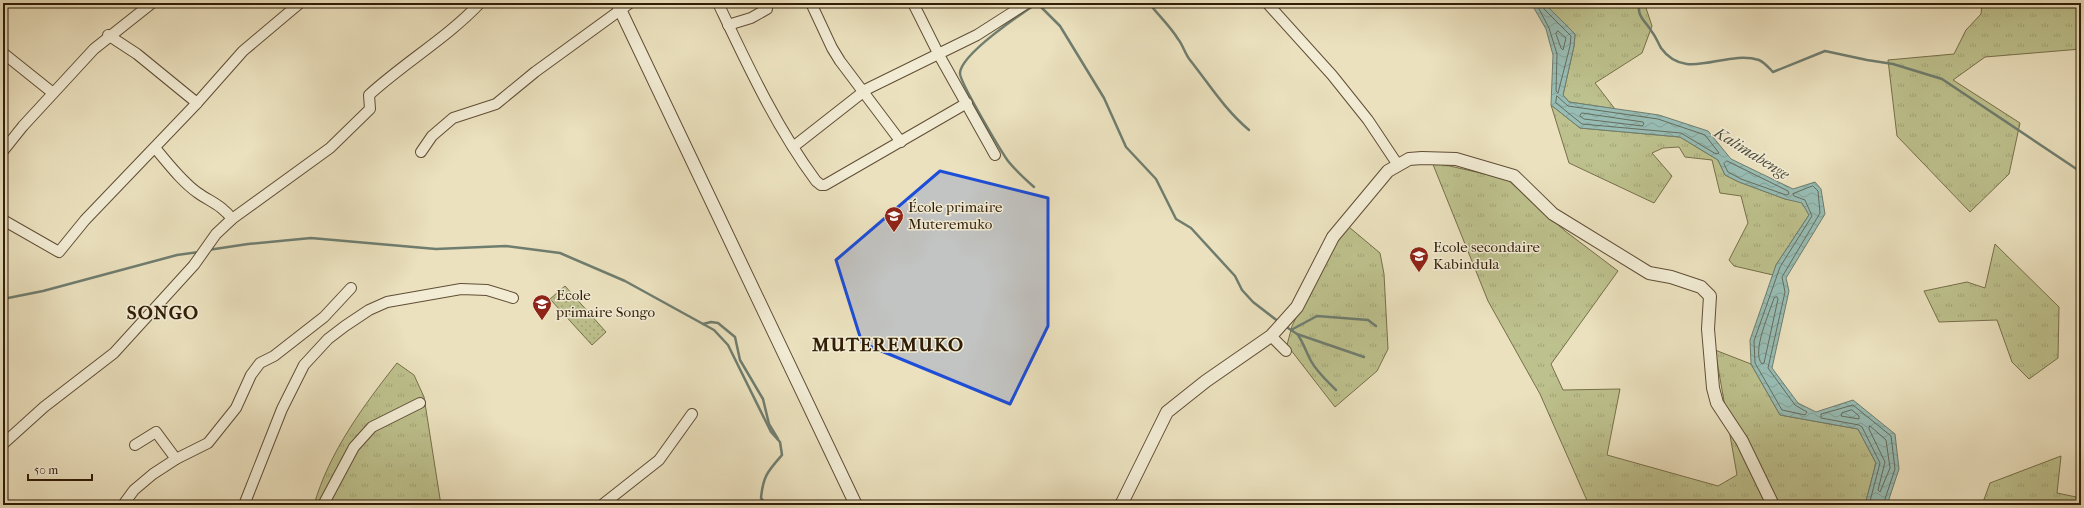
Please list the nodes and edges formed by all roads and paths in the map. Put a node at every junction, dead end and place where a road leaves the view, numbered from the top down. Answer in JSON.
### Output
{"nodes":[{"id":1,"x":152,"y":3,"type":"edge"},
{"id":2,"x":300,"y":3,"type":"edge"},
{"id":3,"x":480,"y":3,"type":"edge"},
{"id":4,"x":718,"y":3,"type":"edge"},
{"id":5,"x":767,"y":3,"type":"edge"},
{"id":6,"x":811,"y":3,"type":"edge"},
{"id":7,"x":913,"y":3,"type":"edge"},
{"id":8,"x":1027,"y":3,"type":"edge"},
{"id":9,"x":1267,"y":3,"type":"edge"},
{"id":10,"x":622,"y":5,"type":"edge"},
{"id":11,"x":728,"y":25,"type":"junction"},
{"id":12,"x":108,"y":36,"type":"junction"},
{"id":13,"x":3,"y":53,"type":"edge"},
{"id":14,"x":939,"y":55,"type":"junction"},
{"id":15,"x":53,"y":92,"type":"junction"},
{"id":16,"x":862,"y":92,"type":"junction"},
{"id":17,"x":197,"y":103,"type":"junction"},
{"id":18,"x":967,"y":103,"type":"junction"},
{"id":19,"x":901,"y":142,"type":"junction"},
{"id":20,"x":793,"y":147,"type":"junction"},
{"id":21,"x":155,"y":148,"type":"junction"},
{"id":22,"x":3,"y":151,"type":"edge"},
{"id":23,"x":421,"y":152,"type":"dead end"},
{"id":24,"x":995,"y":155,"type":"dead end"},
{"id":25,"x":1398,"y":165,"type":"junction"},
{"id":26,"x":3,"y":220,"type":"edge"},
{"id":27,"x":232,"y":220,"type":"junction"},
{"id":28,"x":351,"y":288,"type":"dead end"},
{"id":29,"x":513,"y":298,"type":"dead end"},
{"id":30,"x":1271,"y":336,"type":"junction"},
{"id":31,"x":1286,"y":351,"type":"dead end"},
{"id":32,"x":420,"y":402,"type":"dead end"},
{"id":33,"x":692,"y":414,"type":"dead end"},
{"id":34,"x":3,"y":444,"type":"edge"},
{"id":35,"x":135,"y":444,"type":"dead end"},
{"id":36,"x":176,"y":459,"type":"junction"},
{"id":37,"x":123,"y":505,"type":"edge"},
{"id":38,"x":244,"y":505,"type":"edge"},
{"id":39,"x":324,"y":505,"type":"edge"},
{"id":40,"x":603,"y":505,"type":"edge"},
{"id":41,"x":856,"y":505,"type":"edge"},
{"id":42,"x":1121,"y":505,"type":"edge"},
{"id":43,"x":1773,"y":505,"type":"edge"}],
"edges":[{"from":1,"to":12,"type":"street"},
{"from":2,"to":17,"type":"street"},
{"from":3,"to":27,"type":"street"},
{"from":4,"to":11,"type":"street"},
{"from":5,"to":11,"type":"street"},
{"from":6,"to":16,"type":"street"},
{"from":7,"to":14,"type":"street"},
{"from":8,"to":14,"type":"street"},
{"from":9,"to":25,"type":"street"},
{"from":10,"to":23,"type":"street"},
{"from":10,"to":41,"type":"street"},
{"from":11,"to":20,"type":"street"},
{"from":12,"to":15,"type":"street"},
{"from":12,"to":17,"type":"street"},
{"from":13,"to":15,"type":"street"},
{"from":14,"to":16,"type":"street"},
{"from":14,"to":18,"type":"street"},
{"from":15,"to":22,"type":"street"},
{"from":16,"to":19,"type":"street"},
{"from":16,"to":20,"type":"street"},
{"from":17,"to":21,"type":"street"},
{"from":18,"to":19,"type":"street"},
{"from":18,"to":24,"type":"street"},
{"from":19,"to":20,"type":"street"},
{"from":21,"to":26,"type":"street"},
{"from":21,"to":27,"type":"street"},
{"from":25,"to":30,"type":"street"},
{"from":25,"to":43,"type":"street"},
{"from":27,"to":34,"type":"street"},
{"from":28,"to":36,"type":"street"},
{"from":29,"to":38,"type":"street"},
{"from":30,"to":31,"type":"street"},
{"from":30,"to":42,"type":"street"},
{"from":32,"to":39,"type":"street"},
{"from":33,"to":40,"type":"street"},
{"from":35,"to":36,"type":"street"},
{"from":36,"to":37,"type":"street"}]}
